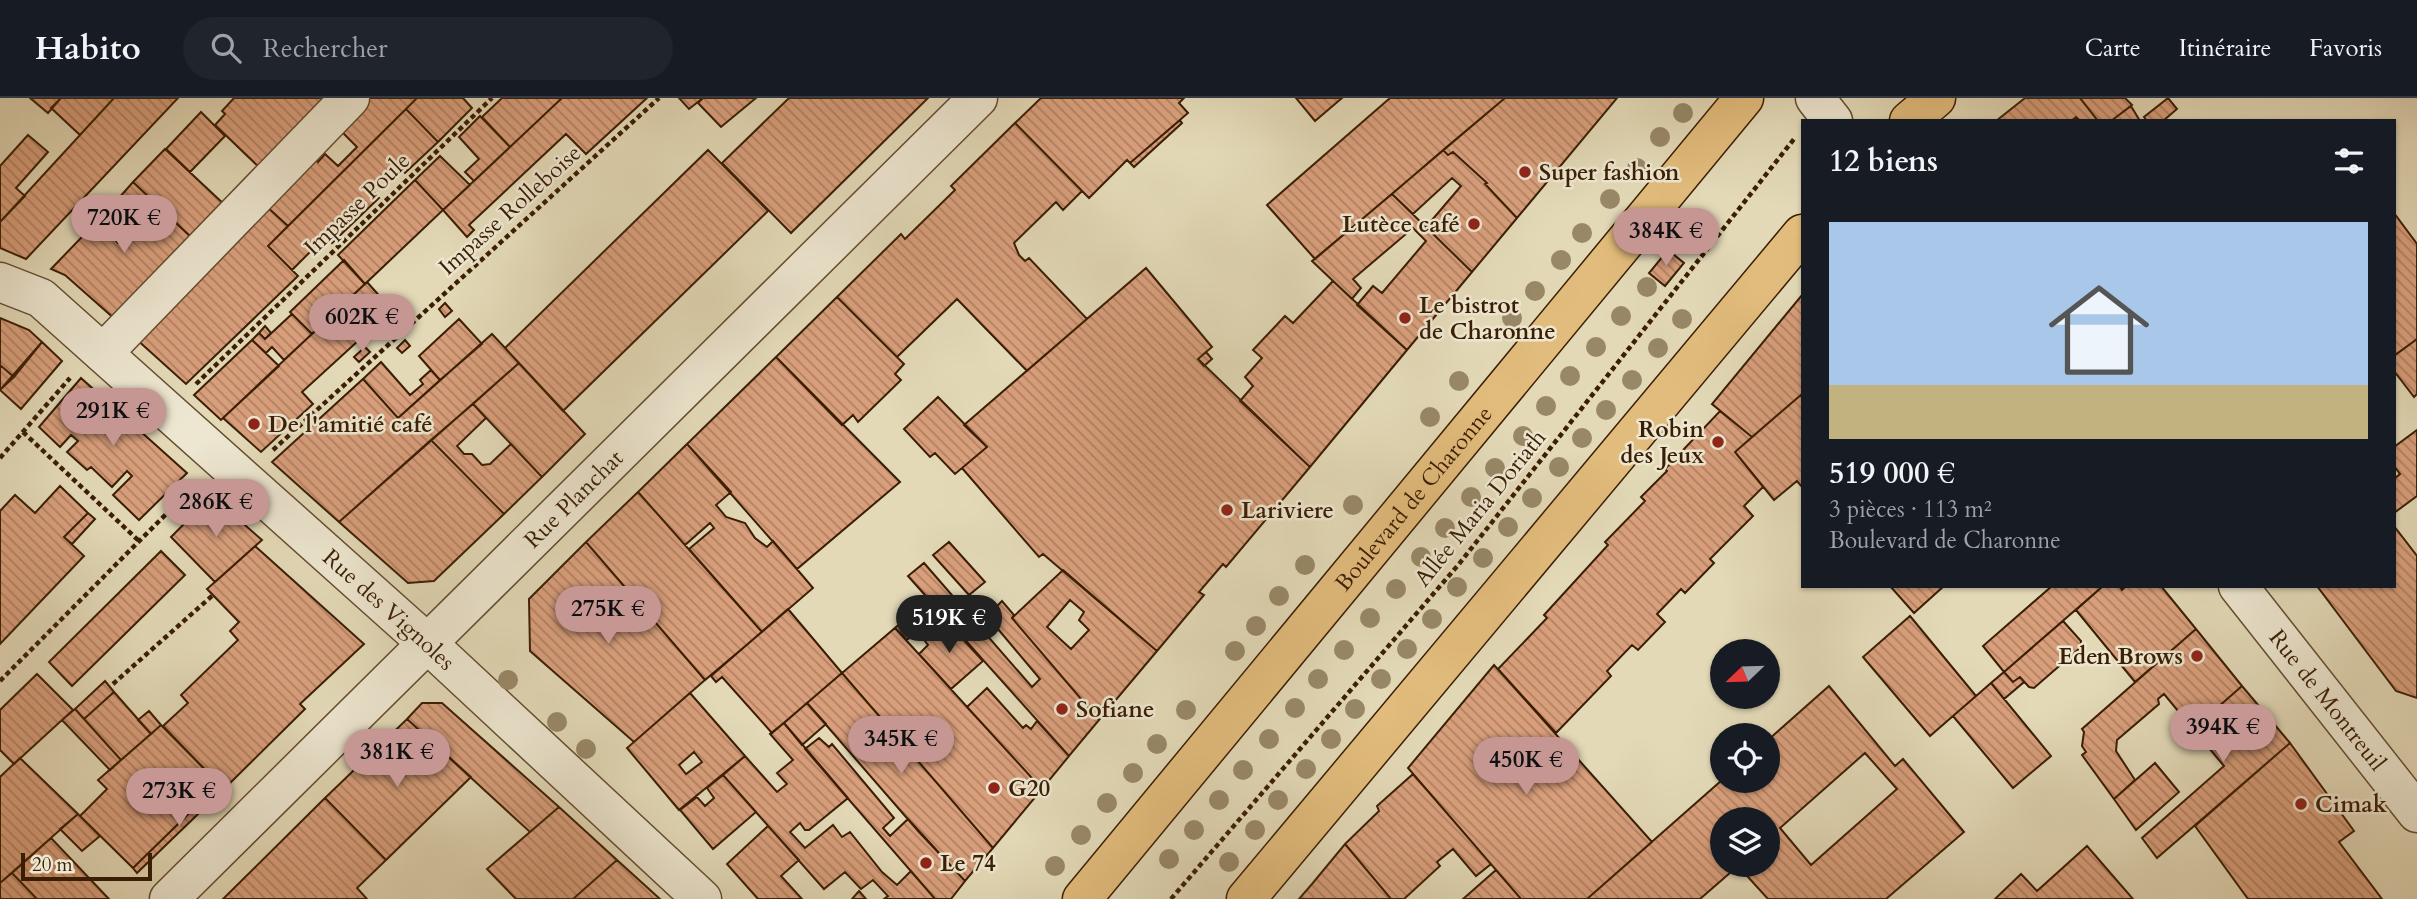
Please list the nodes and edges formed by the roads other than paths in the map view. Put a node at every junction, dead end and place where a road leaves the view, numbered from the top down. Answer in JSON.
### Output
{"nodes":[{"id":1,"x":350,"y":98,"type":"edge"},
{"id":2,"x":978,"y":98,"type":"edge"},
{"id":3,"x":1744,"y":98,"type":"edge"},
{"id":4,"x":1815,"y":98,"type":"edge"},
{"id":5,"x":1936,"y":98,"type":"edge"},
{"id":6,"x":1831,"y":119,"type":"edge"},
{"id":7,"x":1911,"y":119,"type":"edge"},
{"id":8,"x":1801,"y":235,"type":"edge"},
{"id":9,"x":0,"y":282,"type":"edge"},
{"id":10,"x":89,"y":363,"type":"junction"},
{"id":11,"x":2240,"y":588,"type":"edge"},
{"id":12,"x":427,"y":643,"type":"junction"},
{"id":13,"x":2417,"y":813,"type":"edge"},
{"id":14,"x":169,"y":899,"type":"edge"},
{"id":15,"x":702,"y":899,"type":"edge"},
{"id":16,"x":1082,"y":899,"type":"edge"},
{"id":17,"x":1246,"y":899,"type":"edge"}],
"edges":[{"from":1,"to":10,"type":"street"},
{"from":2,"to":12,"type":"street","name":"Rue Planchat"},
{"from":3,"to":16,"type":"main road","name":"Boulevard de Charonne"},
{"from":4,"to":6,"type":"street"},
{"from":5,"to":7,"type":"main road"},
{"from":8,"to":17,"type":"main road"},
{"from":9,"to":10,"type":"street","name":"Rue des Vignoles"},
{"from":10,"to":12,"type":"street","name":"Rue des Vignoles"},
{"from":11,"to":13,"type":"street","name":"Rue de Montreuil"},
{"from":12,"to":14,"type":"street","name":"Rue Planchat"},
{"from":12,"to":15,"type":"street","name":"Rue des Vignoles"}]}
